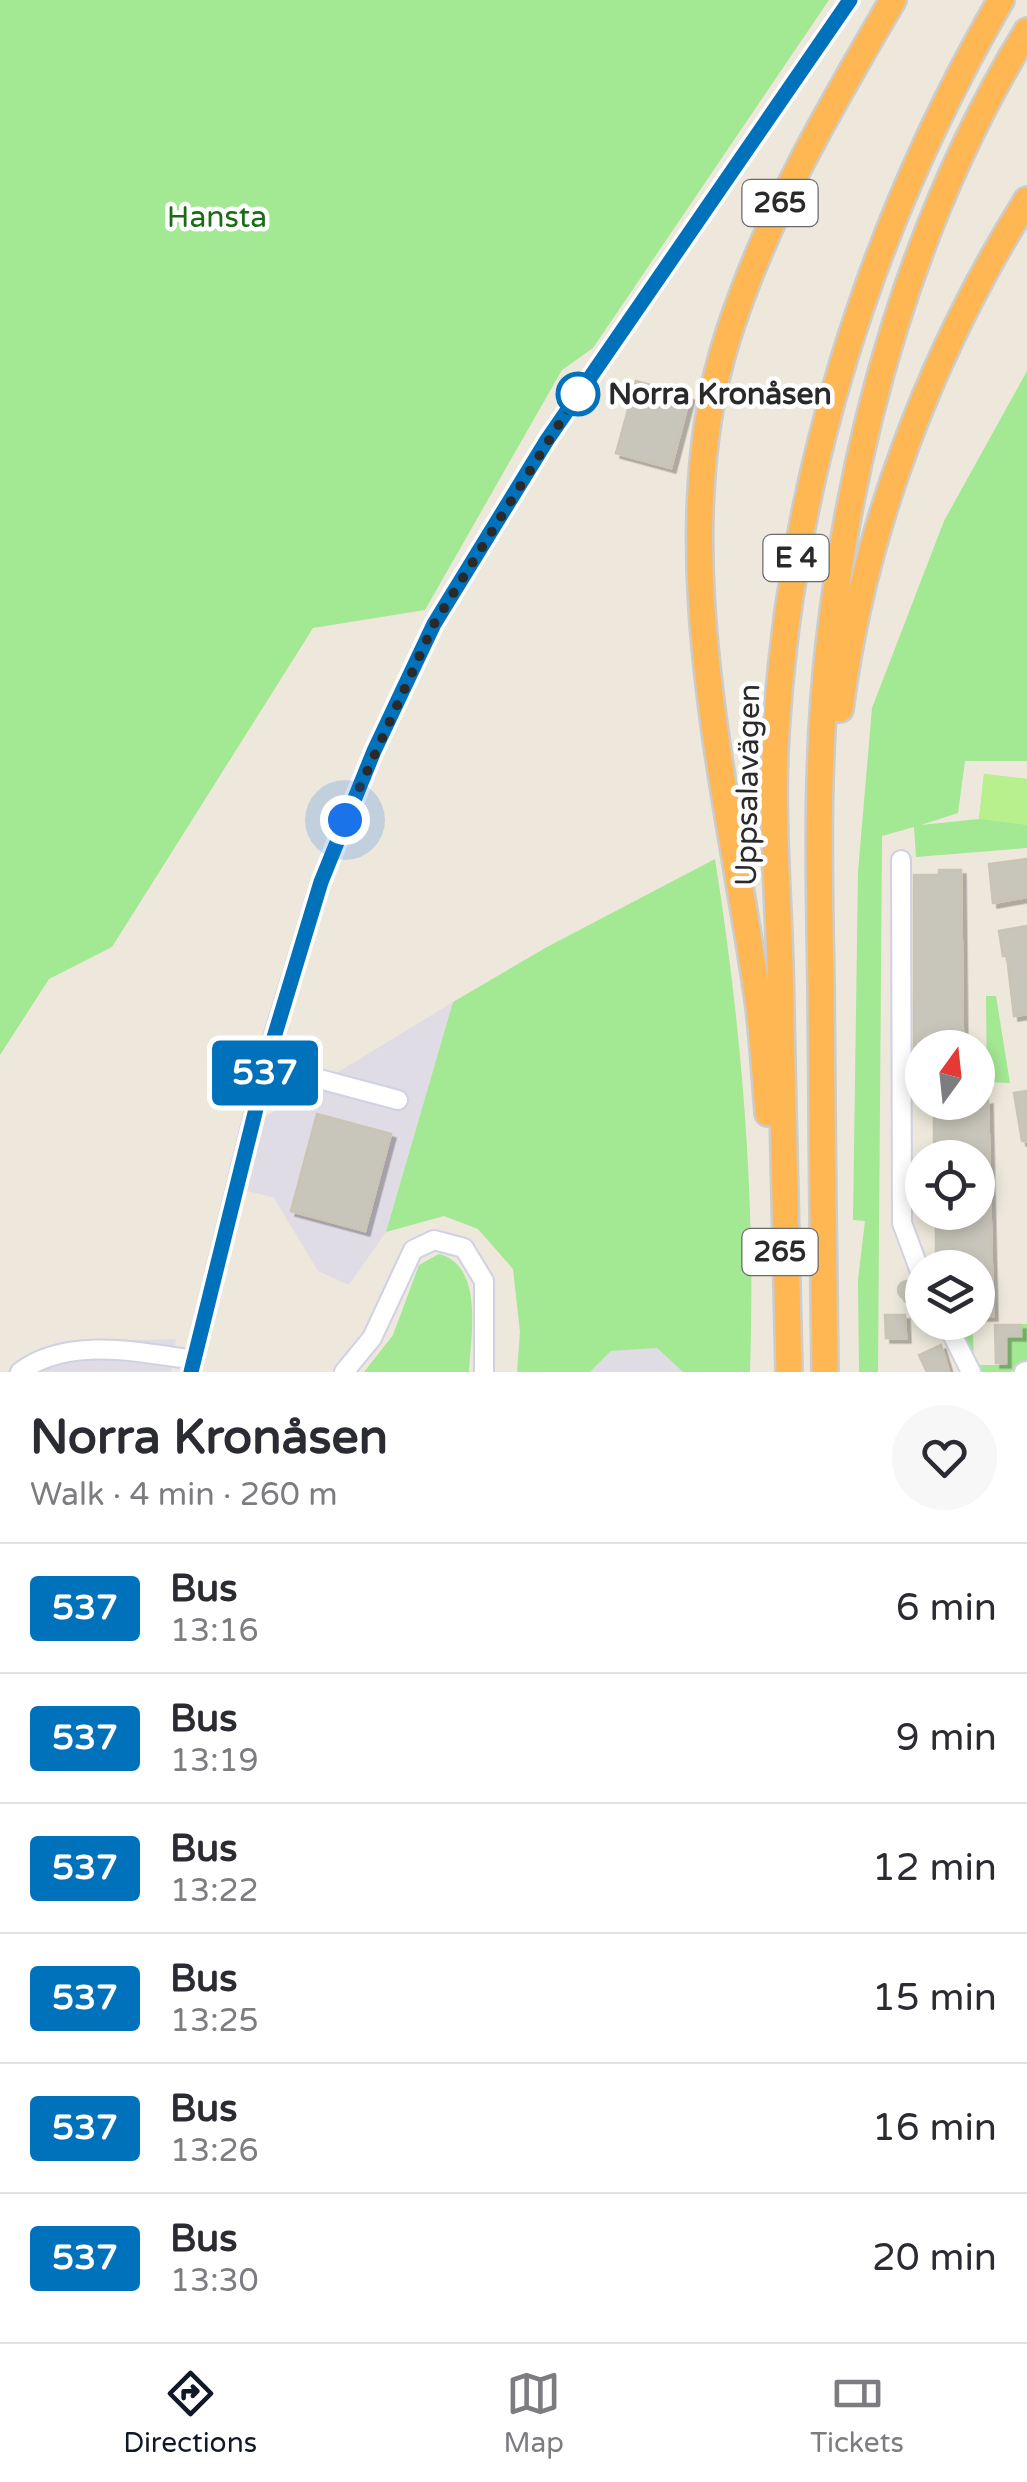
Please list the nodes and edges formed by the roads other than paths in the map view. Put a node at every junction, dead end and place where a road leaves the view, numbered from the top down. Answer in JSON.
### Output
{"nodes":[{"id":1,"x":850,"y":0,"type":"edge"},
{"id":2,"x":893,"y":0,"type":"edge"},
{"id":3,"x":1001,"y":0,"type":"edge"},
{"id":4,"x":1027,"y":30,"type":"edge"},
{"id":5,"x":1024,"y":204,"type":"edge"},
{"id":6,"x":902,"y":860,"type":"dead end"},
{"id":7,"x":820,"y":887,"type":"junction"},
{"id":8,"x":267,"y":1065,"type":"junction"},
{"id":9,"x":398,"y":1100,"type":"dead end"},
{"id":10,"x":912,"y":1250,"type":"edge"},
{"id":11,"x":955,"y":1340,"type":"edge"},
{"id":12,"x":788,"y":1342,"type":"junction"},
{"id":13,"x":192,"y":1366,"type":"edge"},
{"id":14,"x":26,"y":1370,"type":"edge"},
{"id":15,"x":344,"y":1372,"type":"edge"},
{"id":16,"x":484,"y":1372,"type":"edge"},
{"id":17,"x":789,"y":1372,"type":"edge"},
{"id":18,"x":825,"y":1372,"type":"edge"},
{"id":19,"x":970,"y":1372,"type":"edge"}],
"edges":[{"from":1,"to":8,"type":"street"},
{"from":2,"to":12,"type":"highway","number":"265"},
{"from":3,"to":12,"type":"highway","name":"Uppsalavägen","number":"E 4"},
{"from":4,"to":7,"type":"highway","number":"E 4"},
{"from":5,"to":7,"type":"highway"},
{"from":6,"to":10,"type":"street"},
{"from":7,"to":18,"type":"highway","number":"E 4"},
{"from":8,"to":9,"type":"street"},
{"from":8,"to":13,"type":"street"},
{"from":11,"to":19,"type":"street"},
{"from":12,"to":17,"type":"highway","name":"Uppsalavägen","number":"E 4"},
{"from":13,"to":14,"type":"street"},
{"from":15,"to":16,"type":"street"}]}
